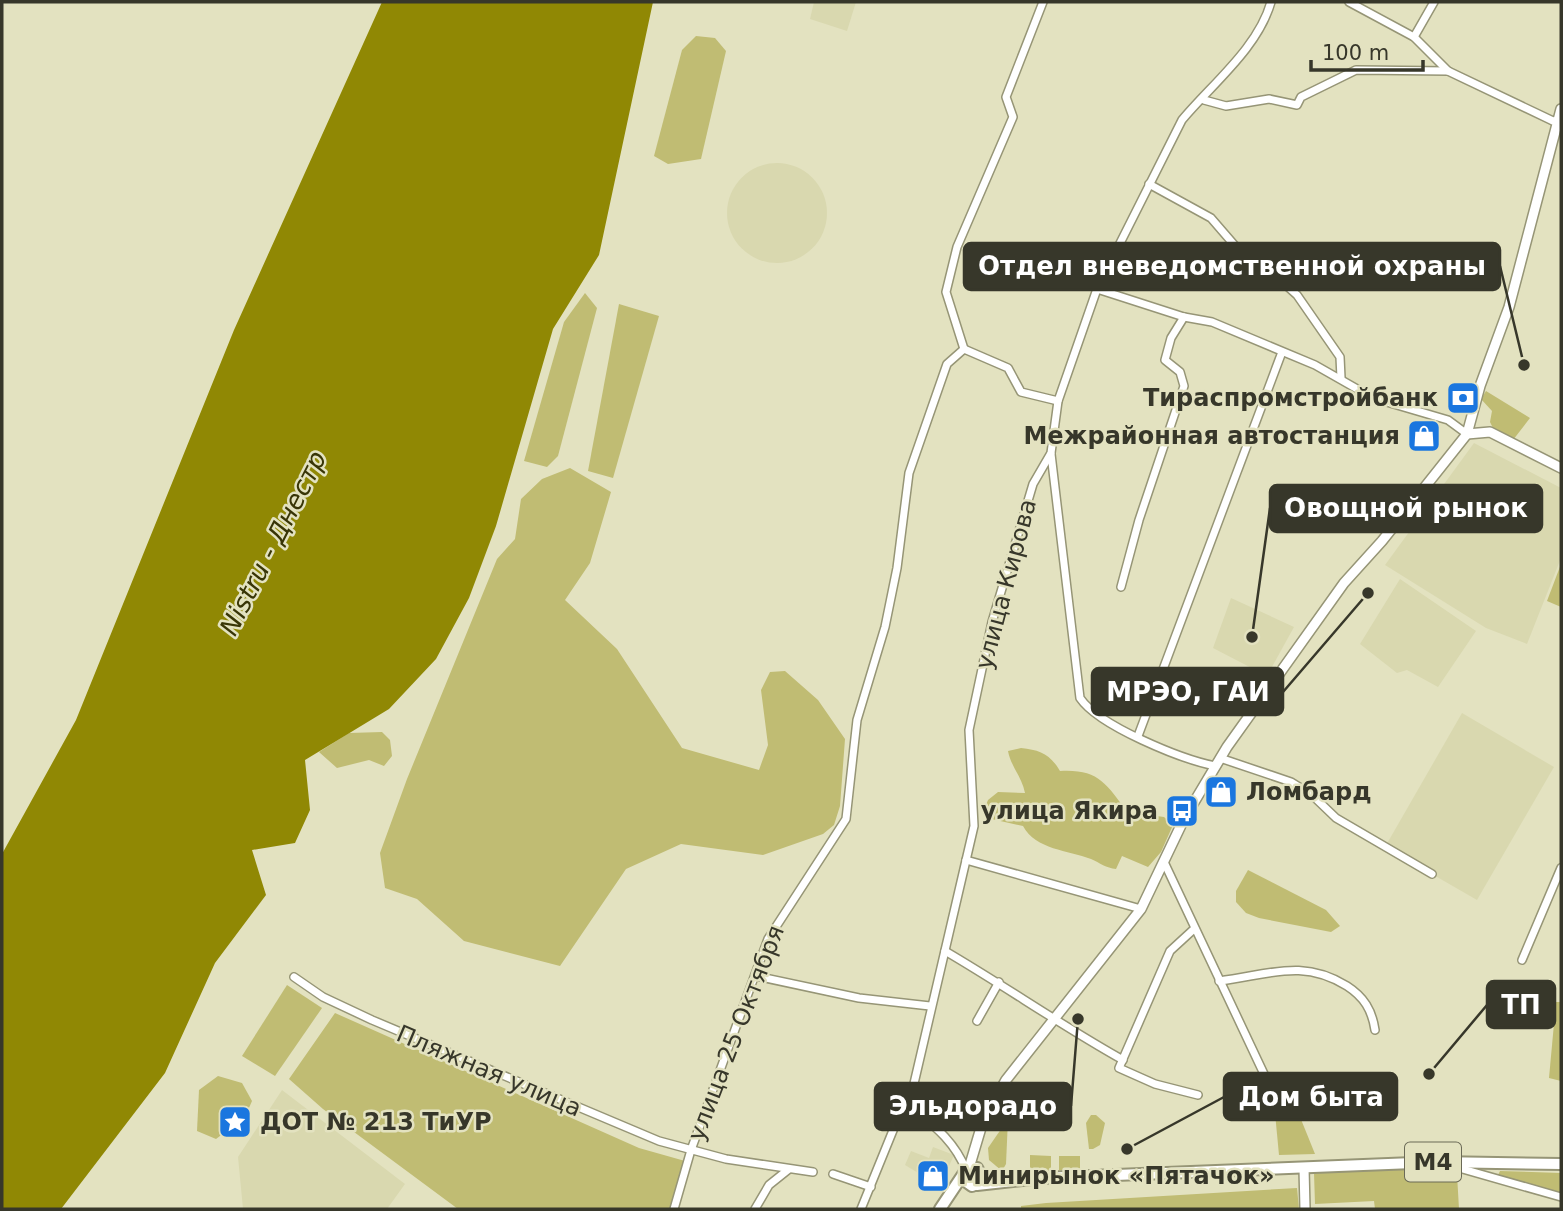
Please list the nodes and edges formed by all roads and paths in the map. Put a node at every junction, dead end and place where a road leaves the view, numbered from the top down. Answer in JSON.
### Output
{"nodes":[{"id":1,"x":1043,"y":2,"type":"edge"},
{"id":2,"x":1271,"y":2,"type":"edge"},
{"id":3,"x":1349,"y":2,"type":"edge"},
{"id":4,"x":1434,"y":2,"type":"edge"},
{"id":5,"x":1414,"y":37,"type":"junction"},
{"id":6,"x":1448,"y":71,"type":"junction"},
{"id":7,"x":1203,"y":100,"type":"junction"},
{"id":8,"x":1561,"y":109,"type":"edge"},
{"id":9,"x":1561,"y":120,"type":"edge"},
{"id":10,"x":1149,"y":184,"type":"junction"},
{"id":11,"x":1097,"y":289,"type":"junction"},
{"id":12,"x":1184,"y":317,"type":"junction"},
{"id":13,"x":964,"y":349,"type":"junction"},
{"id":14,"x":1282,"y":352,"type":"junction"},
{"id":15,"x":1341,"y":378,"type":"junction"},
{"id":16,"x":1058,"y":401,"type":"junction"},
{"id":17,"x":1467,"y":434,"type":"junction"},
{"id":18,"x":1051,"y":453,"type":"junction"},
{"id":19,"x":1561,"y":468,"type":"edge"},
{"id":20,"x":1121,"y":587,"type":"dead end"},
{"id":21,"x":1138,"y":736,"type":"junction"},
{"id":22,"x":1217,"y":762,"type":"junction"},
{"id":23,"x":966,"y":860,"type":"junction"},
{"id":24,"x":1164,"y":862,"type":"junction"},
{"id":25,"x":1561,"y":868,"type":"edge"},
{"id":26,"x":1432,"y":874,"type":"dead end"},
{"id":27,"x":1141,"y":909,"type":"junction"},
{"id":28,"x":1194,"y":929,"type":"junction"},
{"id":29,"x":945,"y":951,"type":"junction"},
{"id":30,"x":1522,"y":960,"type":"dead end"},
{"id":31,"x":756,"y":976,"type":"junction"},
{"id":32,"x":294,"y":977,"type":"dead end"},
{"id":33,"x":1219,"y":981,"type":"junction"},
{"id":34,"x":999,"y":982,"type":"junction"},
{"id":35,"x":930,"y":1006,"type":"junction"},
{"id":36,"x":1053,"y":1020,"type":"junction"},
{"id":37,"x":977,"y":1021,"type":"dead end"},
{"id":38,"x":1375,"y":1030,"type":"dead end"},
{"id":39,"x":1123,"y":1060,"type":"junction"},
{"id":40,"x":1198,"y":1095,"type":"dead end"},
{"id":41,"x":1273,"y":1095,"type":"junction"},
{"id":42,"x":1251,"y":1102,"type":"dead end"},
{"id":43,"x":909,"y":1105,"type":"junction"},
{"id":44,"x":1281,"y":1110,"type":"dead end"},
{"id":45,"x":691,"y":1150,"type":"junction"},
{"id":46,"x":1438,"y":1162,"type":"junction"},
{"id":47,"x":1561,"y":1164,"type":"edge"},
{"id":48,"x":1304,"y":1168,"type":"junction"},
{"id":49,"x":789,"y":1169,"type":"junction"},
{"id":50,"x":972,"y":1171,"type":"junction"},
{"id":51,"x":813,"y":1172,"type":"dead end"},
{"id":52,"x":833,"y":1174,"type":"dead end"},
{"id":53,"x":997,"y":1182,"type":"junction"},
{"id":54,"x":974,"y":1185,"type":"junction"},
{"id":55,"x":871,"y":1187,"type":"junction"},
{"id":56,"x":952,"y":1190,"type":"junction"},
{"id":57,"x":1561,"y":1197,"type":"edge"},
{"id":58,"x":674,"y":1209,"type":"edge"},
{"id":59,"x":755,"y":1209,"type":"edge"},
{"id":60,"x":861,"y":1209,"type":"edge"},
{"id":61,"x":940,"y":1209,"type":"edge"},
{"id":62,"x":1305,"y":1209,"type":"edge"}],
"edges":[{"from":1,"to":13,"type":"street"},
{"from":2,"to":7,"type":"street","name":"улица Кирова"},
{"from":3,"to":5,"type":"street"},
{"from":4,"to":5,"type":"street"},
{"from":5,"to":6,"type":"street"},
{"from":6,"to":7,"type":"street"},
{"from":6,"to":9,"type":"street"},
{"from":7,"to":10,"type":"street","name":"улица Кирова"},
{"from":8,"to":9,"type":"street"},
{"from":9,"to":17,"type":"street"},
{"from":10,"to":11,"type":"street","name":"улица Кирова"},
{"from":10,"to":15,"type":"street"},
{"from":11,"to":12,"type":"street"},
{"from":11,"to":16,"type":"street","name":"улица Кирова"},
{"from":12,"to":14,"type":"street"},
{"from":12,"to":20,"type":"street"},
{"from":13,"to":16,"type":"street"},
{"from":13,"to":31,"type":"street","name":"улица 25 Октября"},
{"from":14,"to":15,"type":"street"},
{"from":14,"to":21,"type":"street"},
{"from":15,"to":17,"type":"street"},
{"from":16,"to":18,"type":"street","name":"улица Кирова"},
{"from":17,"to":19,"type":"street"},
{"from":17,"to":22,"type":"street"},
{"from":18,"to":21,"type":"street"},
{"from":18,"to":23,"type":"street","name":"улица Кирова"},
{"from":21,"to":22,"type":"street"},
{"from":22,"to":24,"type":"street"},
{"from":22,"to":26,"type":"street"},
{"from":23,"to":27,"type":"street"},
{"from":23,"to":29,"type":"street","name":"улица Кирова"},
{"from":24,"to":27,"type":"street"},
{"from":24,"to":28,"type":"street"},
{"from":25,"to":30,"type":"street"},
{"from":27,"to":36,"type":"street"},
{"from":28,"to":33,"type":"street"},
{"from":28,"to":39,"type":"street"},
{"from":29,"to":34,"type":"street"},
{"from":29,"to":35,"type":"street","name":"улица Кирова"},
{"from":31,"to":35,"type":"street"},
{"from":31,"to":45,"type":"street","name":"улица 25 Октября"},
{"from":32,"to":45,"type":"street","name":"Пляжная улица"},
{"from":33,"to":38,"type":"street"},
{"from":33,"to":41,"type":"street"},
{"from":34,"to":36,"type":"street"},
{"from":34,"to":37,"type":"street"},
{"from":35,"to":43,"type":"street","name":"улица Кирова"},
{"from":36,"to":39,"type":"street"},
{"from":36,"to":50,"type":"street"},
{"from":39,"to":40,"type":"street"},
{"from":41,"to":42,"type":"street"},
{"from":41,"to":44,"type":"street"},
{"from":43,"to":50,"type":"street"},
{"from":43,"to":55,"type":"street","name":"улица Кирова"},
{"from":45,"to":49,"type":"street","name":"Пляжная улица"},
{"from":45,"to":58,"type":"street","name":"улица 25 Октября"},
{"from":46,"to":47,"type":"highway","number":"M4"},
{"from":46,"to":48,"type":"highway","number":"M4"},
{"from":46,"to":57,"type":"street"},
{"from":48,"to":53,"type":"highway","number":"M4"},
{"from":48,"to":62,"type":"street"},
{"from":49,"to":51,"type":"street","name":"Пляжная улица"},
{"from":49,"to":59,"type":"street"},
{"from":50,"to":53,"type":"highway"},
{"from":50,"to":54,"type":"highway"},
{"from":50,"to":54,"type":"highway"},
{"from":50,"to":56,"type":"highway"},
{"from":52,"to":55,"type":"street"},
{"from":53,"to":54,"type":"highway","number":"M4"},
{"from":54,"to":56,"type":"highway","number":"M4"},
{"from":55,"to":60,"type":"street","name":"улица Кирова"},
{"from":56,"to":61,"type":"highway"}]}
